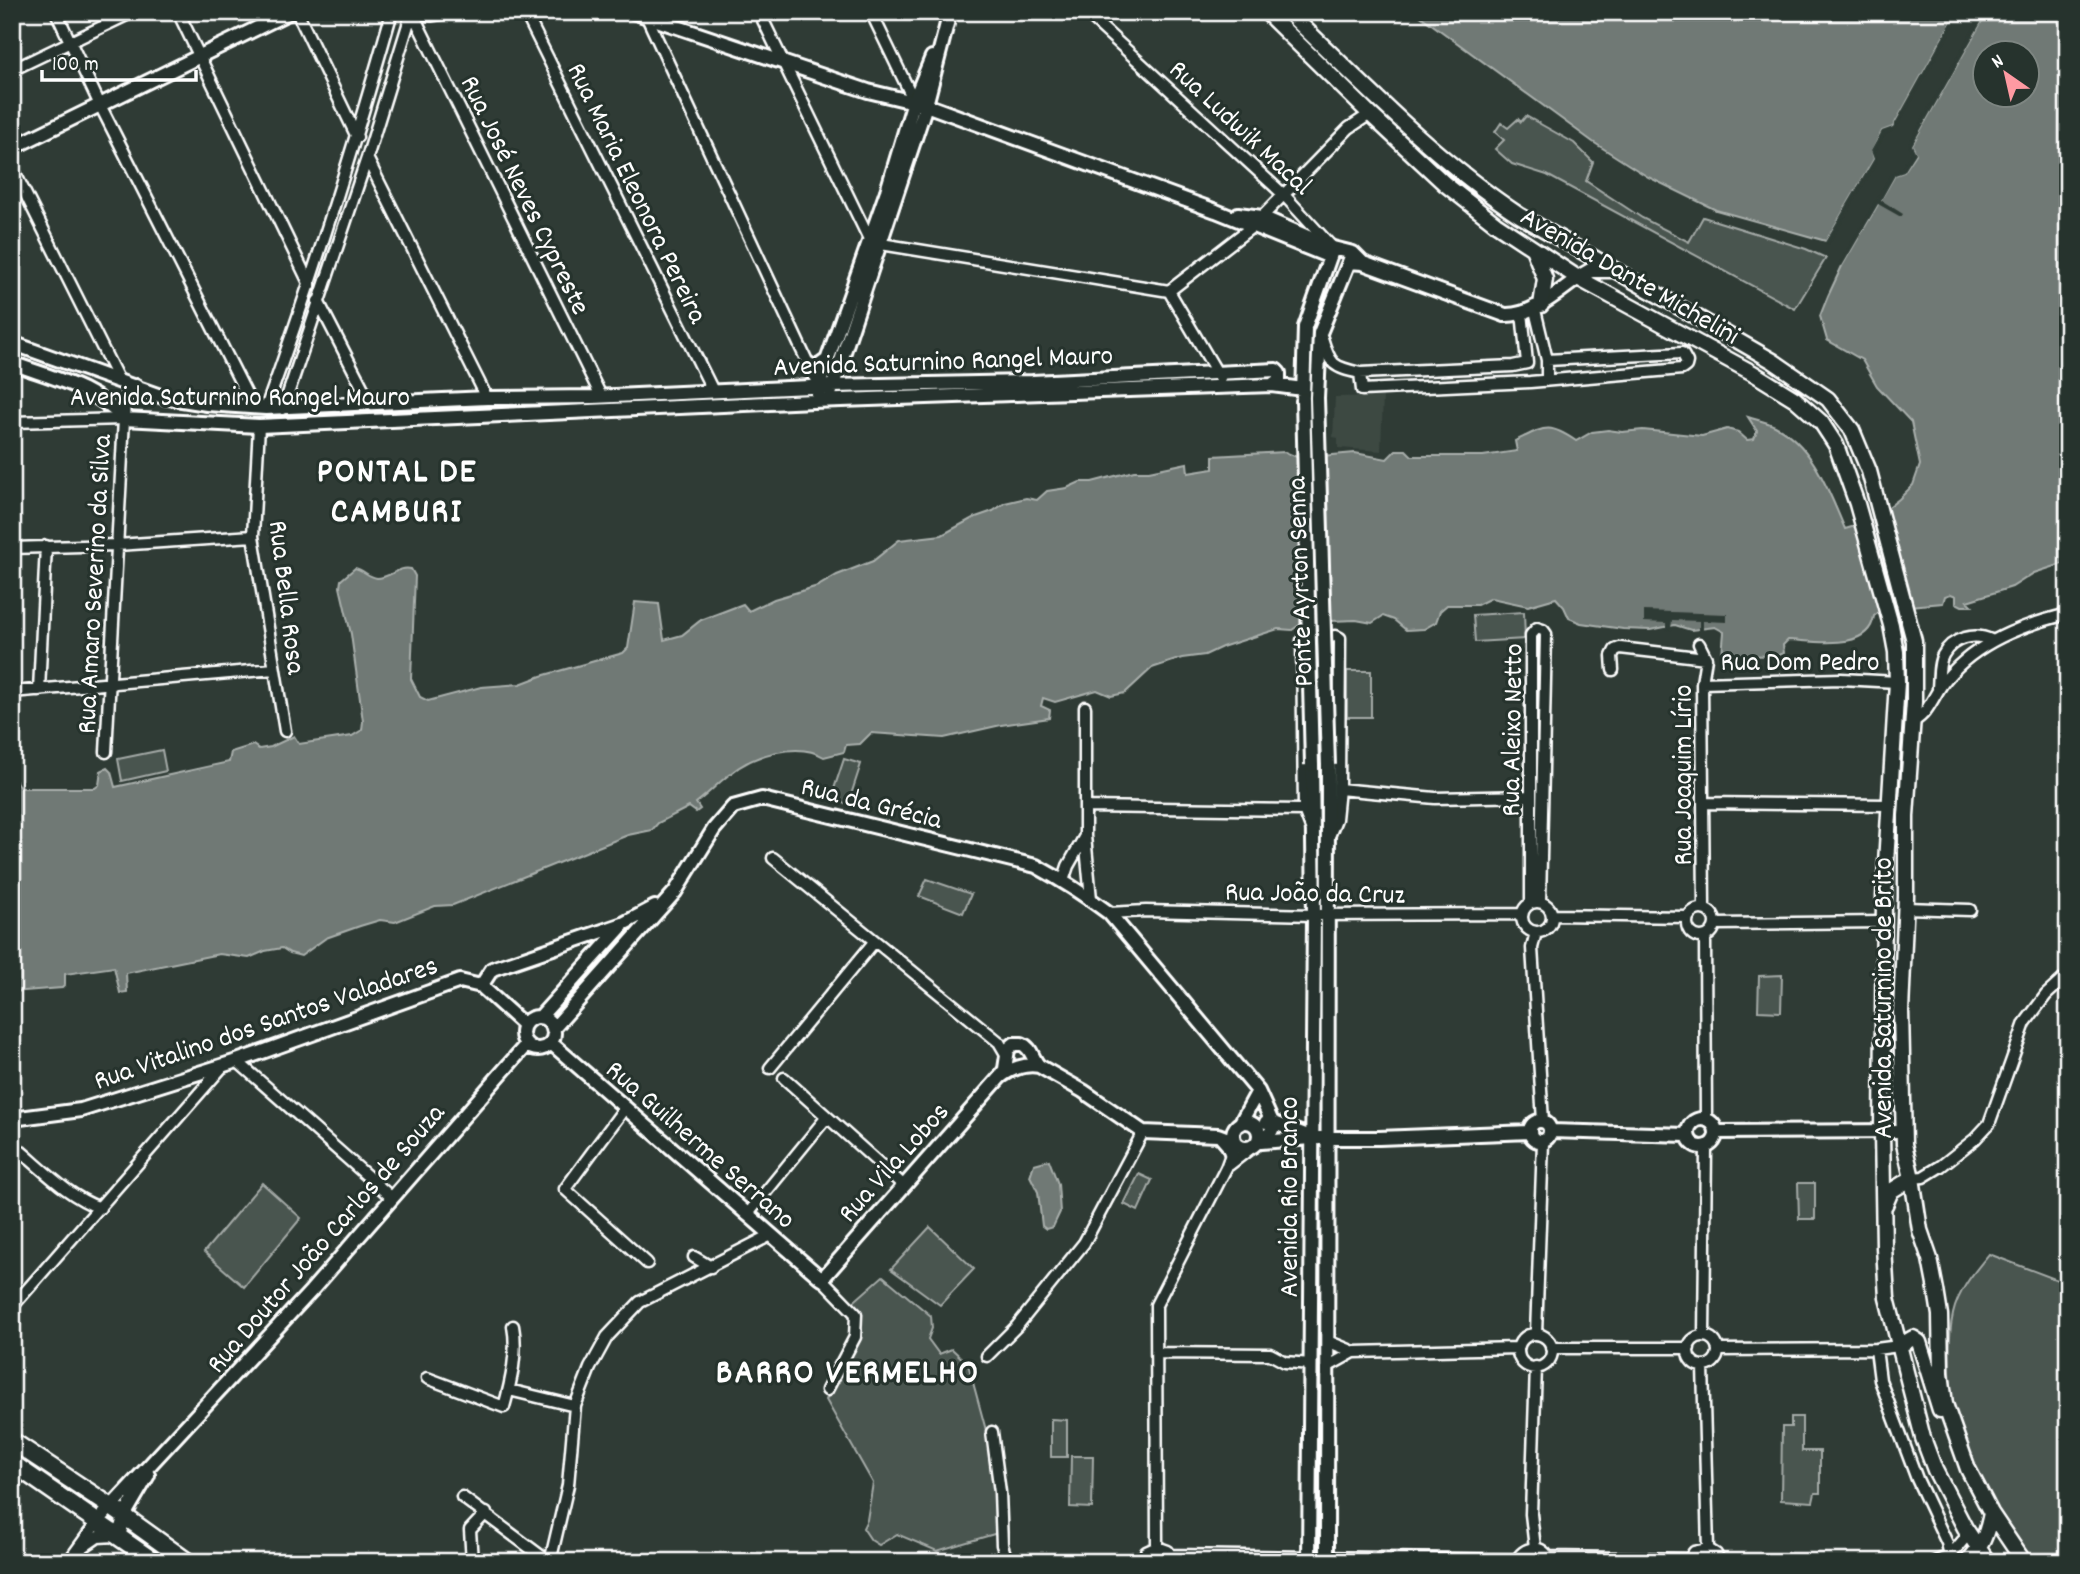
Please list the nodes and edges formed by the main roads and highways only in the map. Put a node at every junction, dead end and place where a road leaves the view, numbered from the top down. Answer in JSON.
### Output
{"nodes":[{"id":1,"x":1266,"y":12,"type":"edge"},
{"id":2,"x":1288,"y":12,"type":"edge"},
{"id":3,"x":1519,"y":215,"type":"junction"},
{"id":4,"x":1508,"y":232,"type":"junction"},
{"id":5,"x":1533,"y":249,"type":"junction"},
{"id":6,"x":1617,"y":270,"type":"junction"},
{"id":7,"x":1578,"y":278,"type":"junction"},
{"id":8,"x":1532,"y":308,"type":"road end"},
{"id":9,"x":1909,"y":621,"type":"joint"},
{"id":10,"x":1891,"y":625,"type":"joint"},
{"id":11,"x":1884,"y":922,"type":"junction"},
{"id":12,"x":1904,"y":962,"type":"junction"},
{"id":13,"x":1913,"y":1178,"type":"junction"},
{"id":14,"x":1884,"y":1210,"type":"junction"},
{"id":15,"x":1899,"y":1346,"type":"junction"},
{"id":16,"x":1952,"y":1427,"type":"junction"},
{"id":17,"x":12,"y":1441,"type":"edge"},
{"id":18,"x":12,"y":1463,"type":"edge"},
{"id":19,"x":1991,"y":1513,"type":"junction"},
{"id":20,"x":1984,"y":1556,"type":"edge"},
{"id":21,"x":155,"y":1562,"type":"edge"},
{"id":22,"x":188,"y":1562,"type":"edge"},
{"id":23,"x":1967,"y":1562,"type":"edge"},
{"id":24,"x":2024,"y":1562,"type":"edge"}],
"edges":[{"from":1,"to":4,"type":"main road","name":"Avenida Dante Michelini"},
{"from":2,"to":3,"type":"main road","name":"Avenida Dante Michelini"},
{"from":3,"to":4,"type":"main road"},
{"from":3,"to":6,"type":"main road","name":"Avenida Dante Michelini"},
{"from":4,"to":5,"type":"main road","name":"Avenida Dante Michelini"},
{"from":5,"to":7,"type":"main road","name":"Avenida Dante Michelini"},
{"from":5,"to":8,"type":"main road"},
{"from":6,"to":7,"type":"main road"},
{"from":6,"to":9,"type":"main road","name":"Avenida Dante Michelini"},
{"from":7,"to":10,"type":"main road","name":"Avenida Dante Michelini"},
{"from":9,"to":12,"type":"main road","name":"Avenida Saturnino de Brito"},
{"from":10,"to":11,"type":"main road","name":"Avenida Saturnino de Brito"},
{"from":11,"to":12,"type":"main road"},
{"from":11,"to":14,"type":"main road","name":"Avenida Saturnino de Brito"},
{"from":12,"to":13,"type":"main road","name":"Avenida Saturnino de Brito"},
{"from":13,"to":14,"type":"main road"},
{"from":13,"to":16,"type":"main road","name":"Avenida Saturnino de Brito"},
{"from":14,"to":15,"type":"main road","name":"Avenida Saturnino de Brito"},
{"from":15,"to":16,"type":"main road"},
{"from":15,"to":20,"type":"main road","name":"Avenida Saturnino de Brito"},
{"from":16,"to":19,"type":"main road","name":"Avenida Saturnino de Brito"},
{"from":17,"to":22,"type":"main road"},
{"from":18,"to":21,"type":"main road"},
{"from":19,"to":20,"type":"main road"},
{"from":19,"to":24,"type":"main road","name":"Avenida Saturnino de Brito"},
{"from":20,"to":23,"type":"main road"}]}
